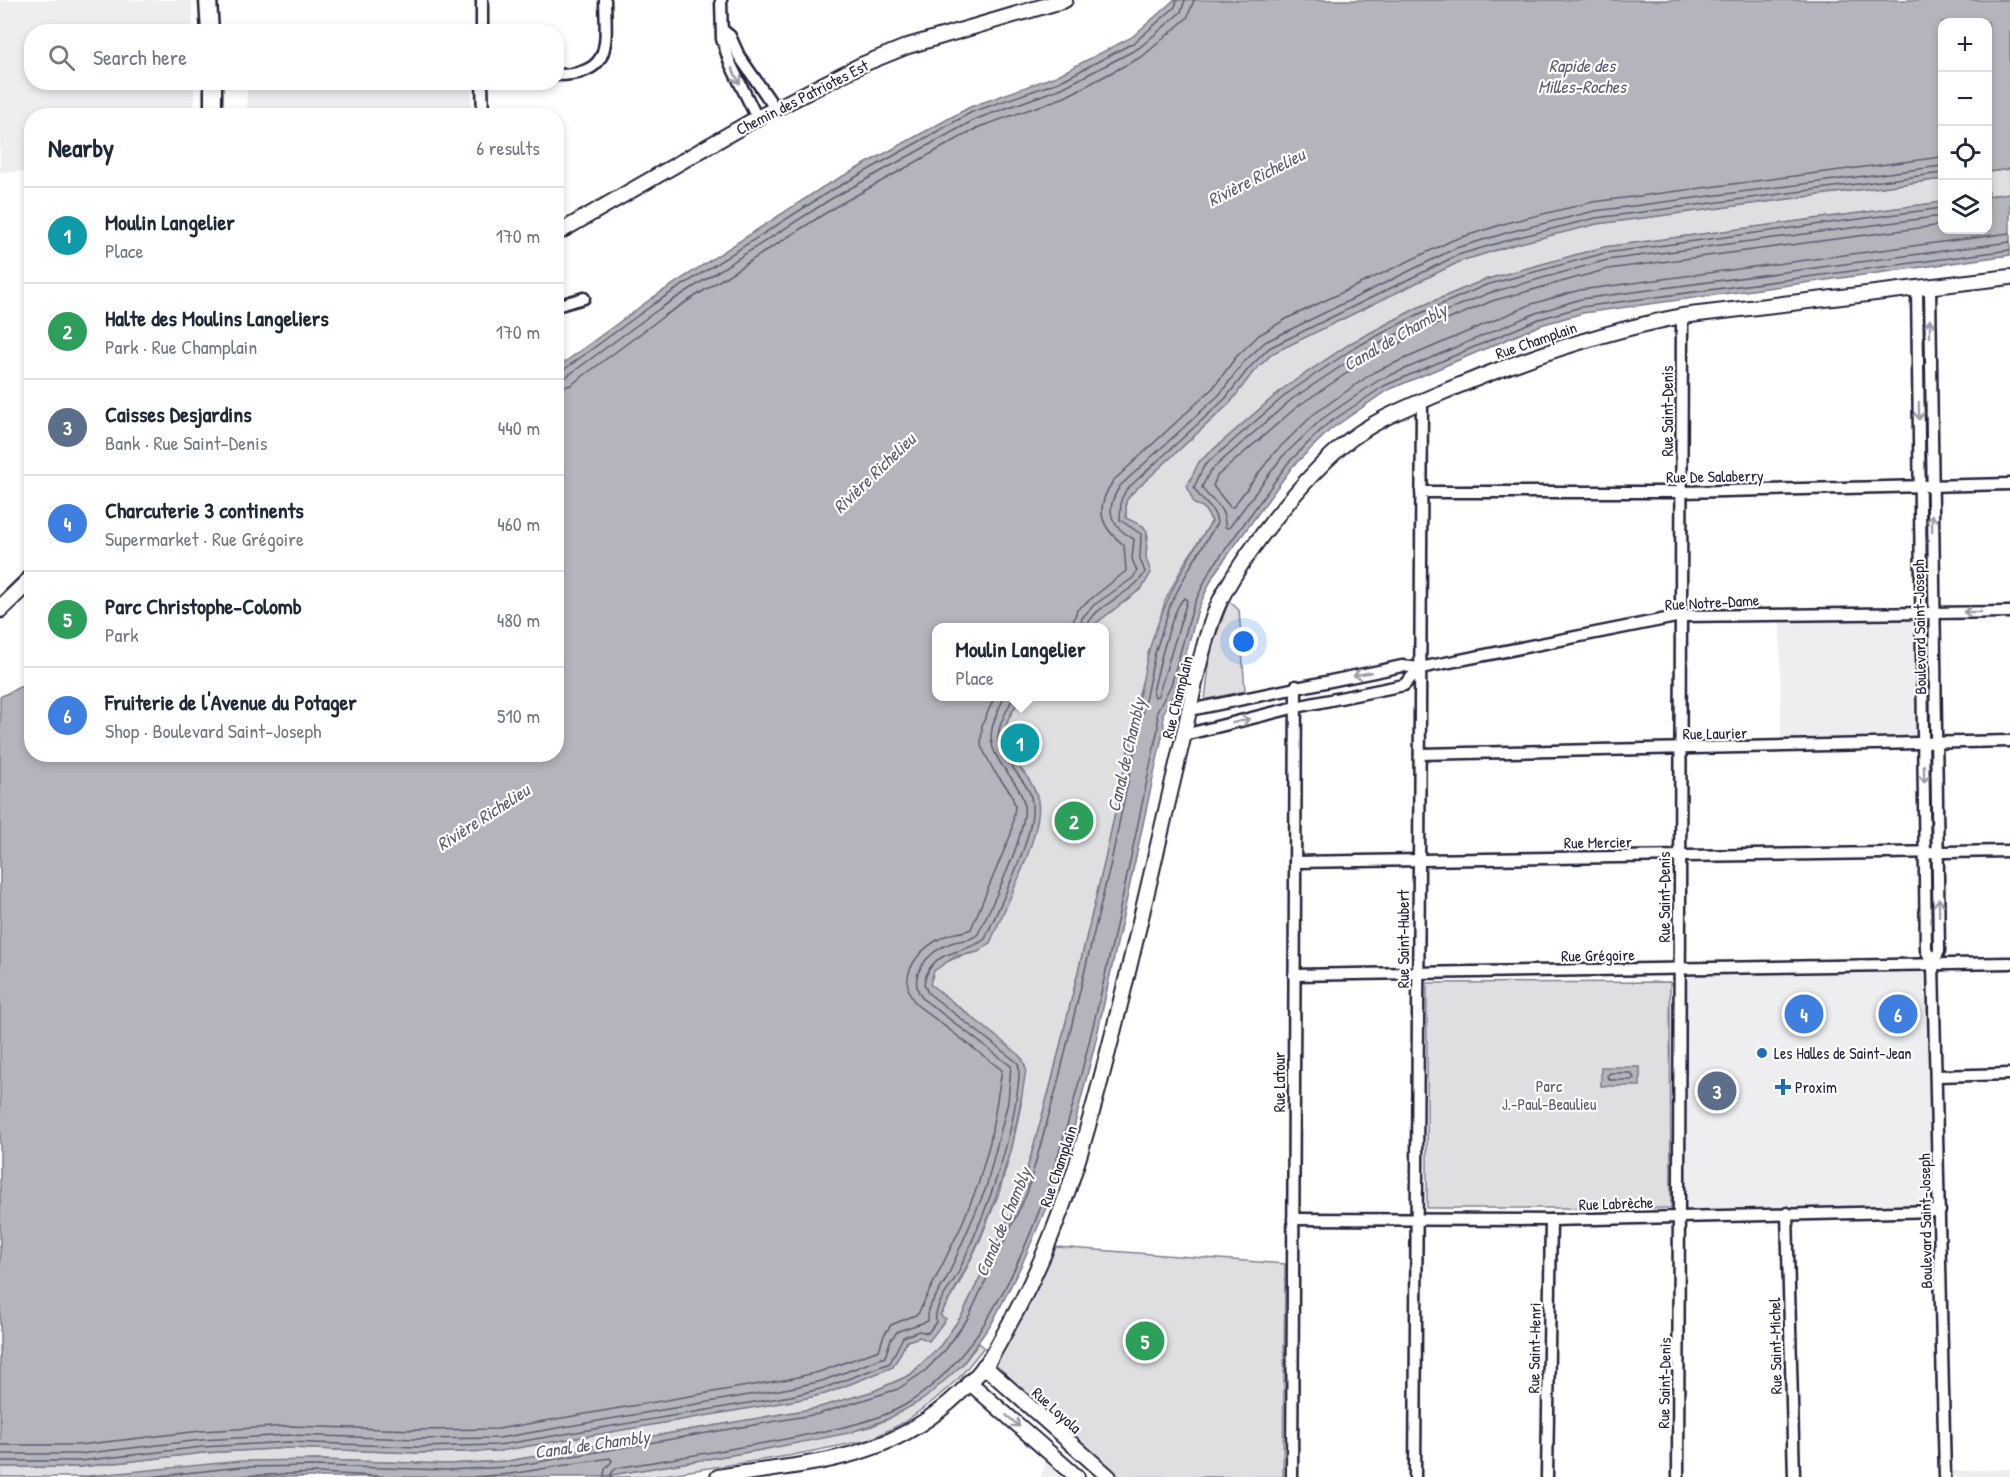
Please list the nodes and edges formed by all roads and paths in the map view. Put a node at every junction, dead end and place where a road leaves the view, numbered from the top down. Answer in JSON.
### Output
{"nodes":[{"id":1,"x":208,"y":0,"type":"edge"},
{"id":2,"x":216,"y":0,"type":"edge"},
{"id":3,"x":482,"y":0,"type":"edge"},
{"id":4,"x":605,"y":0,"type":"edge"},
{"id":5,"x":722,"y":0,"type":"edge"},
{"id":6,"x":1065,"y":0,"type":"edge"},
{"id":7,"x":211,"y":24,"type":"edge"},
{"id":8,"x":213,"y":24,"type":"edge"},
{"id":9,"x":482,"y":24,"type":"edge"},
{"id":10,"x":724,"y":31,"type":"junction"},
{"id":11,"x":564,"y":75,"type":"edge"},
{"id":12,"x":213,"y":90,"type":"edge"},
{"id":13,"x":482,"y":90,"type":"edge"},
{"id":14,"x":213,"y":108,"type":"edge"},
{"id":15,"x":483,"y":108,"type":"edge"},
{"id":16,"x":775,"y":108,"type":"junction"},
{"id":17,"x":757,"y":118,"type":"junction"},
{"id":18,"x":564,"y":229,"type":"edge"},
{"id":19,"x":2010,"y":277,"type":"edge"},
{"id":20,"x":1923,"y":289,"type":"junction"},
{"id":21,"x":584,"y":298,"type":"dead end"},
{"id":22,"x":564,"y":304,"type":"edge"},
{"id":23,"x":1682,"y":316,"type":"junction"},
{"id":24,"x":1422,"y":401,"type":"junction"},
{"id":25,"x":2010,"y":484,"type":"edge"},
{"id":26,"x":1926,"y":485,"type":"junction"},
{"id":27,"x":1422,"y":492,"type":"junction"},
{"id":28,"x":1682,"y":492,"type":"junction"},
{"id":29,"x":24,"y":586,"type":"edge"},
{"id":30,"x":0,"y":609,"type":"edge"},
{"id":31,"x":1928,"y":612,"type":"junction"},
{"id":32,"x":2010,"y":612,"type":"edge"},
{"id":33,"x":1681,"y":616,"type":"junction"},
{"id":34,"x":1420,"y":668,"type":"junction"},
{"id":35,"x":1296,"y":686,"type":"junction"},
{"id":36,"x":1296,"y":706,"type":"junction"},
{"id":37,"x":1190,"y":710,"type":"junction"},
{"id":38,"x":1184,"y":735,"type":"junction"},
{"id":39,"x":2010,"y":741,"type":"edge"},
{"id":40,"x":1924,"y":743,"type":"junction"},
{"id":41,"x":1936,"y":743,"type":"junction"},
{"id":42,"x":1680,"y":748,"type":"junction"},
{"id":43,"x":1420,"y":754,"type":"junction"},
{"id":44,"x":2010,"y":850,"type":"edge"},
{"id":45,"x":1925,"y":852,"type":"junction"},
{"id":46,"x":1938,"y":852,"type":"junction"},
{"id":47,"x":1679,"y":856,"type":"junction"},
{"id":48,"x":1419,"y":860,"type":"junction"},
{"id":49,"x":1295,"y":862,"type":"junction"},
{"id":50,"x":2010,"y":963,"type":"edge"},
{"id":51,"x":1933,"y":964,"type":"junction"},
{"id":52,"x":1679,"y":969,"type":"junction"},
{"id":53,"x":1418,"y":973,"type":"junction"},
{"id":54,"x":1294,"y":975,"type":"junction"},
{"id":55,"x":2010,"y":1074,"type":"edge"},
{"id":56,"x":1937,"y":1076,"type":"junction"},
{"id":57,"x":1940,"y":1211,"type":"junction"},
{"id":58,"x":1787,"y":1214,"type":"junction"},
{"id":59,"x":1681,"y":1216,"type":"junction"},
{"id":60,"x":1293,"y":1219,"type":"junction"},
{"id":61,"x":1551,"y":1220,"type":"junction"},
{"id":62,"x":1419,"y":1221,"type":"junction"},
{"id":63,"x":984,"y":1366,"type":"junction"},
{"id":64,"x":969,"y":1382,"type":"junction"},
{"id":65,"x":1082,"y":1455,"type":"junction"},
{"id":66,"x":1073,"y":1473,"type":"edge"},
{"id":67,"x":718,"y":1477,"type":"edge"},
{"id":68,"x":1109,"y":1477,"type":"edge"},
{"id":69,"x":1292,"y":1477,"type":"edge"},
{"id":70,"x":1415,"y":1477,"type":"edge"},
{"id":71,"x":1547,"y":1477,"type":"edge"},
{"id":72,"x":1677,"y":1477,"type":"edge"},
{"id":73,"x":1794,"y":1477,"type":"edge"},
{"id":74,"x":1945,"y":1477,"type":"edge"}],
"edges":[{"from":1,"to":7,"type":"main road"},
{"from":2,"to":8,"type":"main road"},
{"from":3,"to":9,"type":"street"},
{"from":4,"to":11,"type":"street"},
{"from":5,"to":10,"type":"street"},
{"from":6,"to":16,"type":"street","name":"Chemin des Patriotes Est"},
{"from":10,"to":16,"type":"street"},
{"from":10,"to":17,"type":"street","one_way":true},
{"from":12,"to":14,"type":"main road"},
{"from":13,"to":15,"type":"street"},
{"from":16,"to":17,"type":"street","name":"Chemin des Patriotes Est"},
{"from":17,"to":18,"type":"street","name":"Chemin des Patriotes Est"},
{"from":19,"to":20,"type":"street","name":"Rue Champlain"},
{"from":20,"to":23,"type":"street","name":"Rue Champlain"},
{"from":20,"to":26,"type":"street","name":"Boulevard Saint-Joseph"},
{"from":21,"to":22,"type":"street"},
{"from":23,"to":24,"type":"street","name":"Rue Champlain"},
{"from":23,"to":28,"type":"street","name":"Rue Saint-Denis"},
{"from":24,"to":27,"type":"street","name":"Rue Saint-Hubert"},
{"from":24,"to":37,"type":"street","name":"Rue Champlain"},
{"from":25,"to":26,"type":"street","name":"Rue De Salaberry"},
{"from":26,"to":28,"type":"street","name":"Rue De Salaberry"},
{"from":26,"to":31,"type":"street","name":"Boulevard Saint-Joseph"},
{"from":27,"to":28,"type":"street","name":"Rue De Salaberry"},
{"from":27,"to":34,"type":"street","name":"Rue Saint-Hubert"},
{"from":28,"to":33,"type":"street","name":"Rue Saint-Denis"},
{"from":29,"to":30,"type":"main road"},
{"from":32,"to":31,"type":"street","name":"Rue Notre-Dame","one_way":true},
{"from":31,"to":33,"type":"street","name":"Rue Notre-Dame"},
{"from":31,"to":40,"type":"street","name":"Boulevard Saint-Joseph"},
{"from":31,"to":41,"type":"street","name":"Boulevard Saint-Joseph"},
{"from":33,"to":34,"type":"street","name":"Rue Notre-Dame"},
{"from":33,"to":42,"type":"street","name":"Rue Saint-Denis"},
{"from":34,"to":35,"type":"street","name":"Rue Notre-Dame","one_way":true},
{"from":34,"to":36,"type":"street","name":"Rue Notre-Dame"},
{"from":34,"to":43,"type":"street","name":"Rue Saint-Hubert"},
{"from":35,"to":36,"type":"street","name":"Rue Latour"},
{"from":35,"to":37,"type":"street","name":"Rue Notre-Dame"},
{"from":38,"to":36,"type":"street","name":"Rue Notre-Dame","one_way":true},
{"from":36,"to":49,"type":"street","name":"Rue Latour"},
{"from":37,"to":38,"type":"street","name":"Rue Champlain"},
{"from":38,"to":63,"type":"street","name":"Rue Champlain"},
{"from":39,"to":41,"type":"street","name":"Rue Laurier"},
{"from":40,"to":41,"type":"street","name":"Rue Laurier"},
{"from":40,"to":42,"type":"street","name":"Rue Laurier"},
{"from":40,"to":45,"type":"street","name":"Boulevard Saint-Joseph","one_way":true},
{"from":41,"to":46,"type":"street","name":"Boulevard Saint-Joseph"},
{"from":42,"to":43,"type":"street","name":"Rue Laurier"},
{"from":42,"to":47,"type":"street","name":"Rue Saint-Denis"},
{"from":43,"to":48,"type":"street","name":"Rue Saint-Hubert"},
{"from":44,"to":46,"type":"street","name":"Rue Mercier"},
{"from":45,"to":46,"type":"street","name":"Rue Mercier"},
{"from":45,"to":47,"type":"street","name":"Rue Mercier"},
{"from":45,"to":51,"type":"street","name":"Boulevard Saint-Joseph"},
{"from":51,"to":46,"type":"street","name":"Boulevard Saint-Joseph","one_way":true},
{"from":47,"to":48,"type":"street","name":"Rue Mercier"},
{"from":47,"to":52,"type":"street","name":"Rue Saint-Denis"},
{"from":48,"to":49,"type":"street","name":"Rue Mercier"},
{"from":48,"to":53,"type":"street","name":"Rue Saint-Hubert"},
{"from":49,"to":54,"type":"street","name":"Rue Latour"},
{"from":50,"to":51,"type":"street","name":"Rue Grégoire"},
{"from":51,"to":52,"type":"street","name":"Rue Grégoire"},
{"from":51,"to":56,"type":"street","name":"Boulevard Saint-Joseph"},
{"from":52,"to":53,"type":"street","name":"Rue Grégoire"},
{"from":52,"to":59,"type":"street","name":"Rue Saint-Denis"},
{"from":53,"to":54,"type":"street","name":"Rue Grégoire"},
{"from":53,"to":62,"type":"street","name":"Rue Saint-Hubert"},
{"from":54,"to":60,"type":"street","name":"Rue Latour"},
{"from":55,"to":56,"type":"street"},
{"from":56,"to":57,"type":"street","name":"Boulevard Saint-Joseph"},
{"from":57,"to":58,"type":"street","name":"Rue Labrèche"},
{"from":57,"to":74,"type":"street","name":"Boulevard Saint-Joseph"},
{"from":58,"to":59,"type":"street","name":"Rue Labrèche"},
{"from":58,"to":73,"type":"street","name":"Rue Saint-Michel"},
{"from":59,"to":61,"type":"street","name":"Rue Labrèche"},
{"from":59,"to":72,"type":"street","name":"Rue Saint-Denis"},
{"from":60,"to":62,"type":"street","name":"Rue Labrèche"},
{"from":60,"to":69,"type":"street","name":"Rue Latour"},
{"from":61,"to":62,"type":"street","name":"Rue Labrèche"},
{"from":61,"to":71,"type":"street","name":"Rue Saint-Henri"},
{"from":62,"to":70,"type":"street","name":"Rue Saint-Hubert"},
{"from":63,"to":64,"type":"street","name":"Rue Champlain"},
{"from":63,"to":65,"type":"street","name":"Rue Loyola"},
{"from":64,"to":66,"type":"street","one_way":true},
{"from":64,"to":67,"type":"street","name":"Rue Champlain"},
{"from":65,"to":66,"type":"street"},
{"from":65,"to":68,"type":"street","name":"Rue Loyola"}]}
